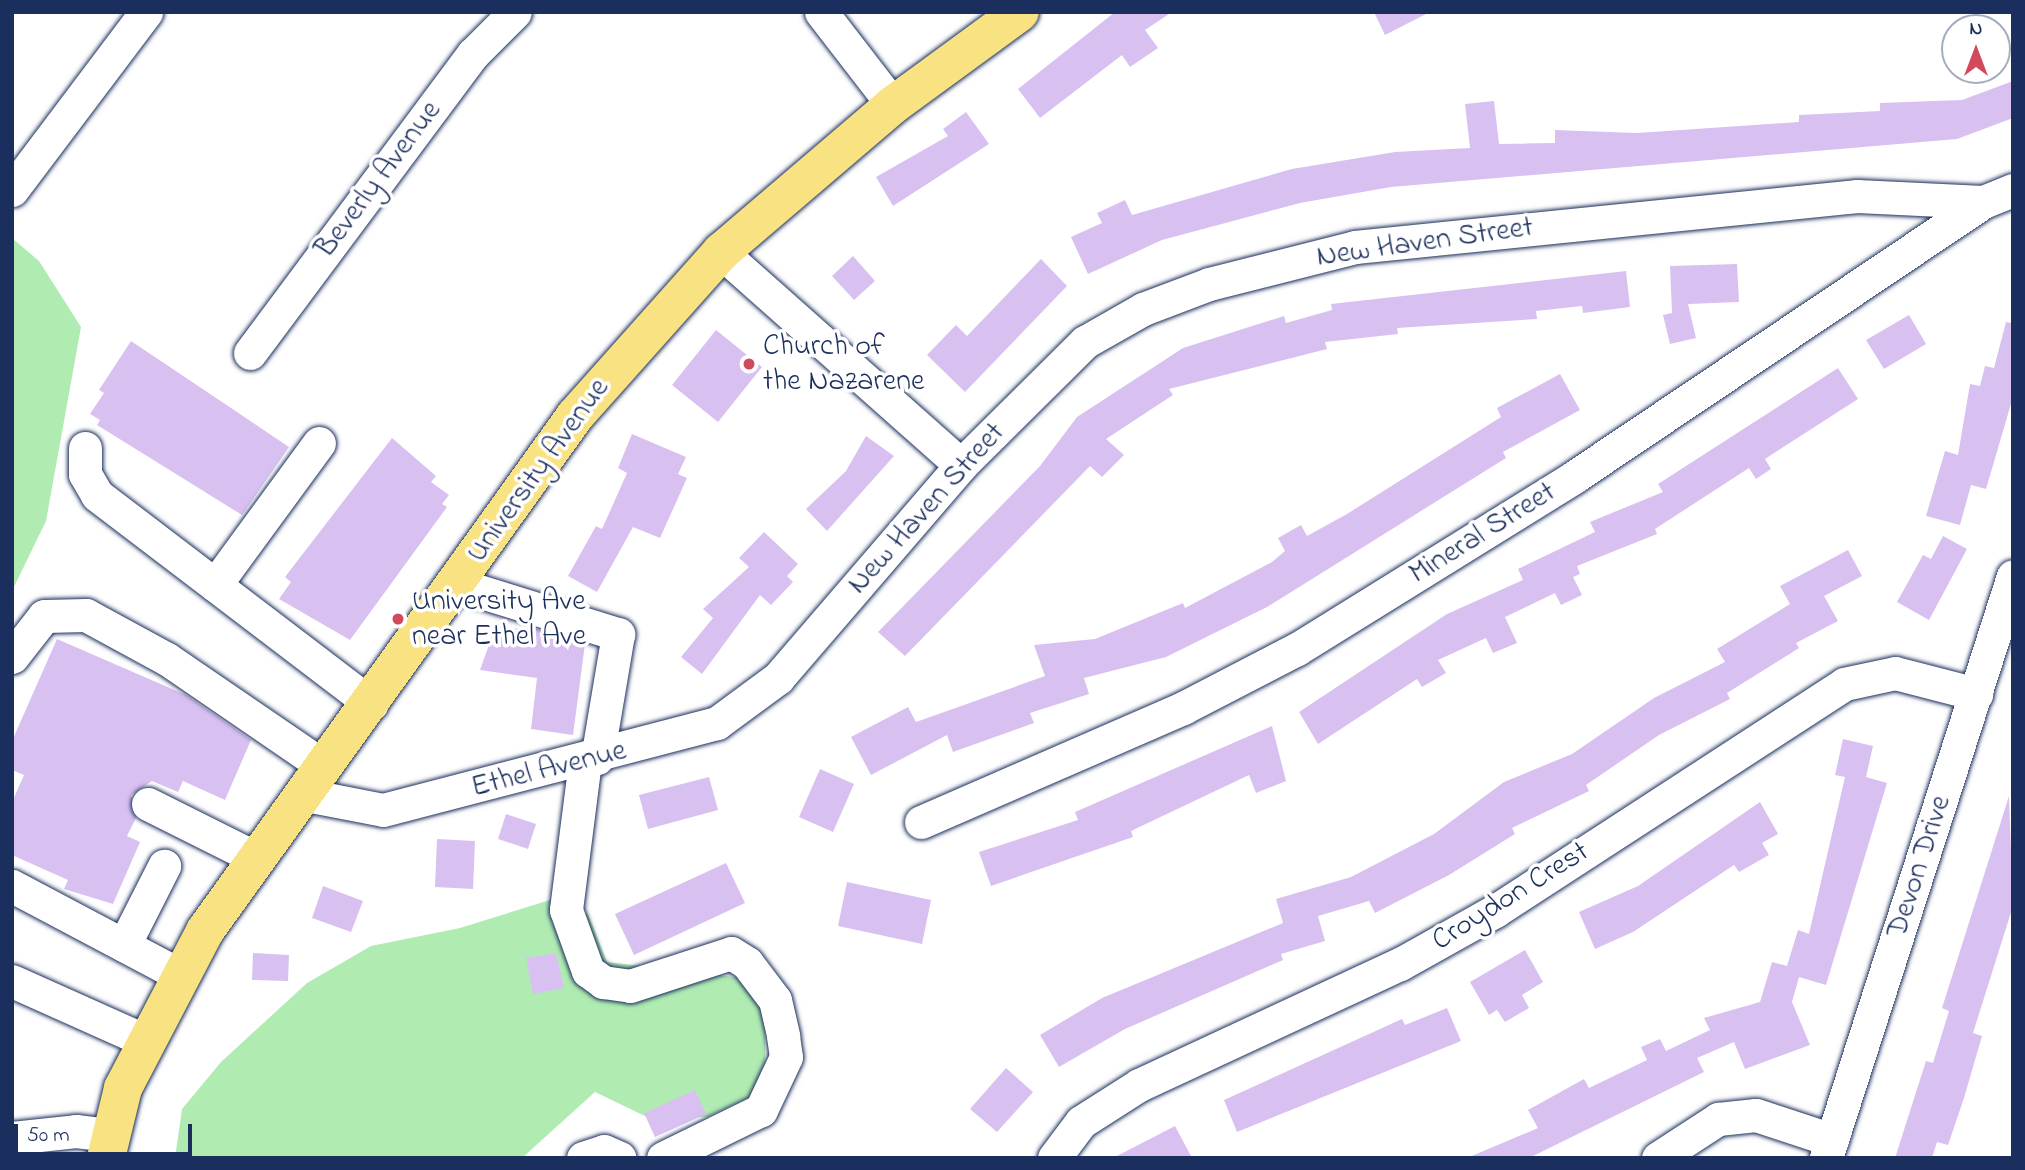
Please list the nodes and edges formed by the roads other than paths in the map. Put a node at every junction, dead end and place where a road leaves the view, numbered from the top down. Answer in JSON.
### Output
{"nodes":[{"id":1,"x":146,"y":12,"type":"edge"},
{"id":2,"x":515,"y":12,"type":"edge"},
{"id":3,"x":821,"y":12,"type":"edge"},
{"id":4,"x":1020,"y":12,"type":"edge"},
{"id":5,"x":892,"y":105,"type":"junction"},
{"id":6,"x":12,"y":190,"type":"edge"},
{"id":7,"x":1998,"y":196,"type":"edge"},
{"id":8,"x":721,"y":252,"type":"junction"},
{"id":9,"x":250,"y":353,"type":"dead end"},
{"id":10,"x":319,"y":443,"type":"dead end"},
{"id":11,"x":85,"y":448,"type":"dead end"},
{"id":12,"x":961,"y":465,"type":"junction"},
{"id":13,"x":2013,"y":576,"type":"edge"},
{"id":14,"x":456,"y":584,"type":"junction"},
{"id":15,"x":215,"y":585,"type":"junction"},
{"id":16,"x":12,"y":657,"type":"edge"},
{"id":17,"x":778,"y":678,"type":"joint"},
{"id":18,"x":1976,"y":694,"type":"junction"},
{"id":19,"x":371,"y":704,"type":"junction"},
{"id":20,"x":591,"y":760,"type":"junction"},
{"id":21,"x":316,"y":781,"type":"junction"},
{"id":22,"x":148,"y":804,"type":"dead end"},
{"id":23,"x":921,"y":822,"type":"dead end"},
{"id":24,"x":258,"y":859,"type":"junction"},
{"id":25,"x":164,"y":866,"type":"dead end"},
{"id":26,"x":12,"y":886,"type":"edge"},
{"id":27,"x":124,"y":945,"type":"junction"},
{"id":28,"x":178,"y":974,"type":"junction"},
{"id":29,"x":12,"y":981,"type":"edge"},
{"id":30,"x":144,"y":1040,"type":"junction"},
{"id":31,"x":12,"y":1138,"type":"edge"},
{"id":32,"x":107,"y":1146,"type":"edge"},
{"id":33,"x":1829,"y":1149,"type":"edge"},
{"id":34,"x":583,"y":1158,"type":"edge"},
{"id":35,"x":620,"y":1158,"type":"edge"},
{"id":36,"x":663,"y":1158,"type":"edge"},
{"id":37,"x":1054,"y":1158,"type":"edge"},
{"id":38,"x":1658,"y":1158,"type":"edge"}],
"edges":[{"from":1,"to":6,"type":"street"},
{"from":2,"to":9,"type":"street","name":"Beverly Avenue"},
{"from":3,"to":5,"type":"street"},
{"from":4,"to":5,"type":"main road","name":"University Avenue"},
{"from":5,"to":8,"type":"main road","name":"University Avenue"},
{"from":7,"to":12,"type":"street","name":"New Haven Street"},
{"from":7,"to":23,"type":"street","name":"Mineral Street"},
{"from":8,"to":12,"type":"street"},
{"from":8,"to":14,"type":"main road","name":"University Avenue"},
{"from":10,"to":15,"type":"street"},
{"from":11,"to":15,"type":"street"},
{"from":12,"to":17,"type":"street","name":"New Haven Street"},
{"from":13,"to":18,"type":"street","name":"Devon Drive"},
{"from":14,"to":19,"type":"main road","name":"University Avenue"},
{"from":14,"to":20,"type":"street"},
{"from":15,"to":19,"type":"street"},
{"from":16,"to":21,"type":"street"},
{"from":17,"to":20,"type":"street","name":"Ethel Avenue"},
{"from":18,"to":33,"type":"street","name":"Devon Drive"},
{"from":18,"to":37,"type":"street","name":"Croydon Crest"},
{"from":19,"to":21,"type":"main road","name":"University Avenue"},
{"from":20,"to":21,"type":"street","name":"Ethel Avenue"},
{"from":20,"to":36,"type":"street"},
{"from":21,"to":24,"type":"main road","name":"University Avenue"},
{"from":22,"to":24,"type":"street"},
{"from":24,"to":28,"type":"main road","name":"University Avenue"},
{"from":25,"to":27,"type":"street"},
{"from":26,"to":27,"type":"street"},
{"from":27,"to":28,"type":"street"},
{"from":28,"to":30,"type":"main road","name":"University Avenue"},
{"from":29,"to":30,"type":"street"},
{"from":30,"to":32,"type":"main road","name":"University Avenue"},
{"from":31,"to":32,"type":"street","name":"University Avenue"},
{"from":33,"to":38,"type":"street"},
{"from":34,"to":35,"type":"street"}]}
